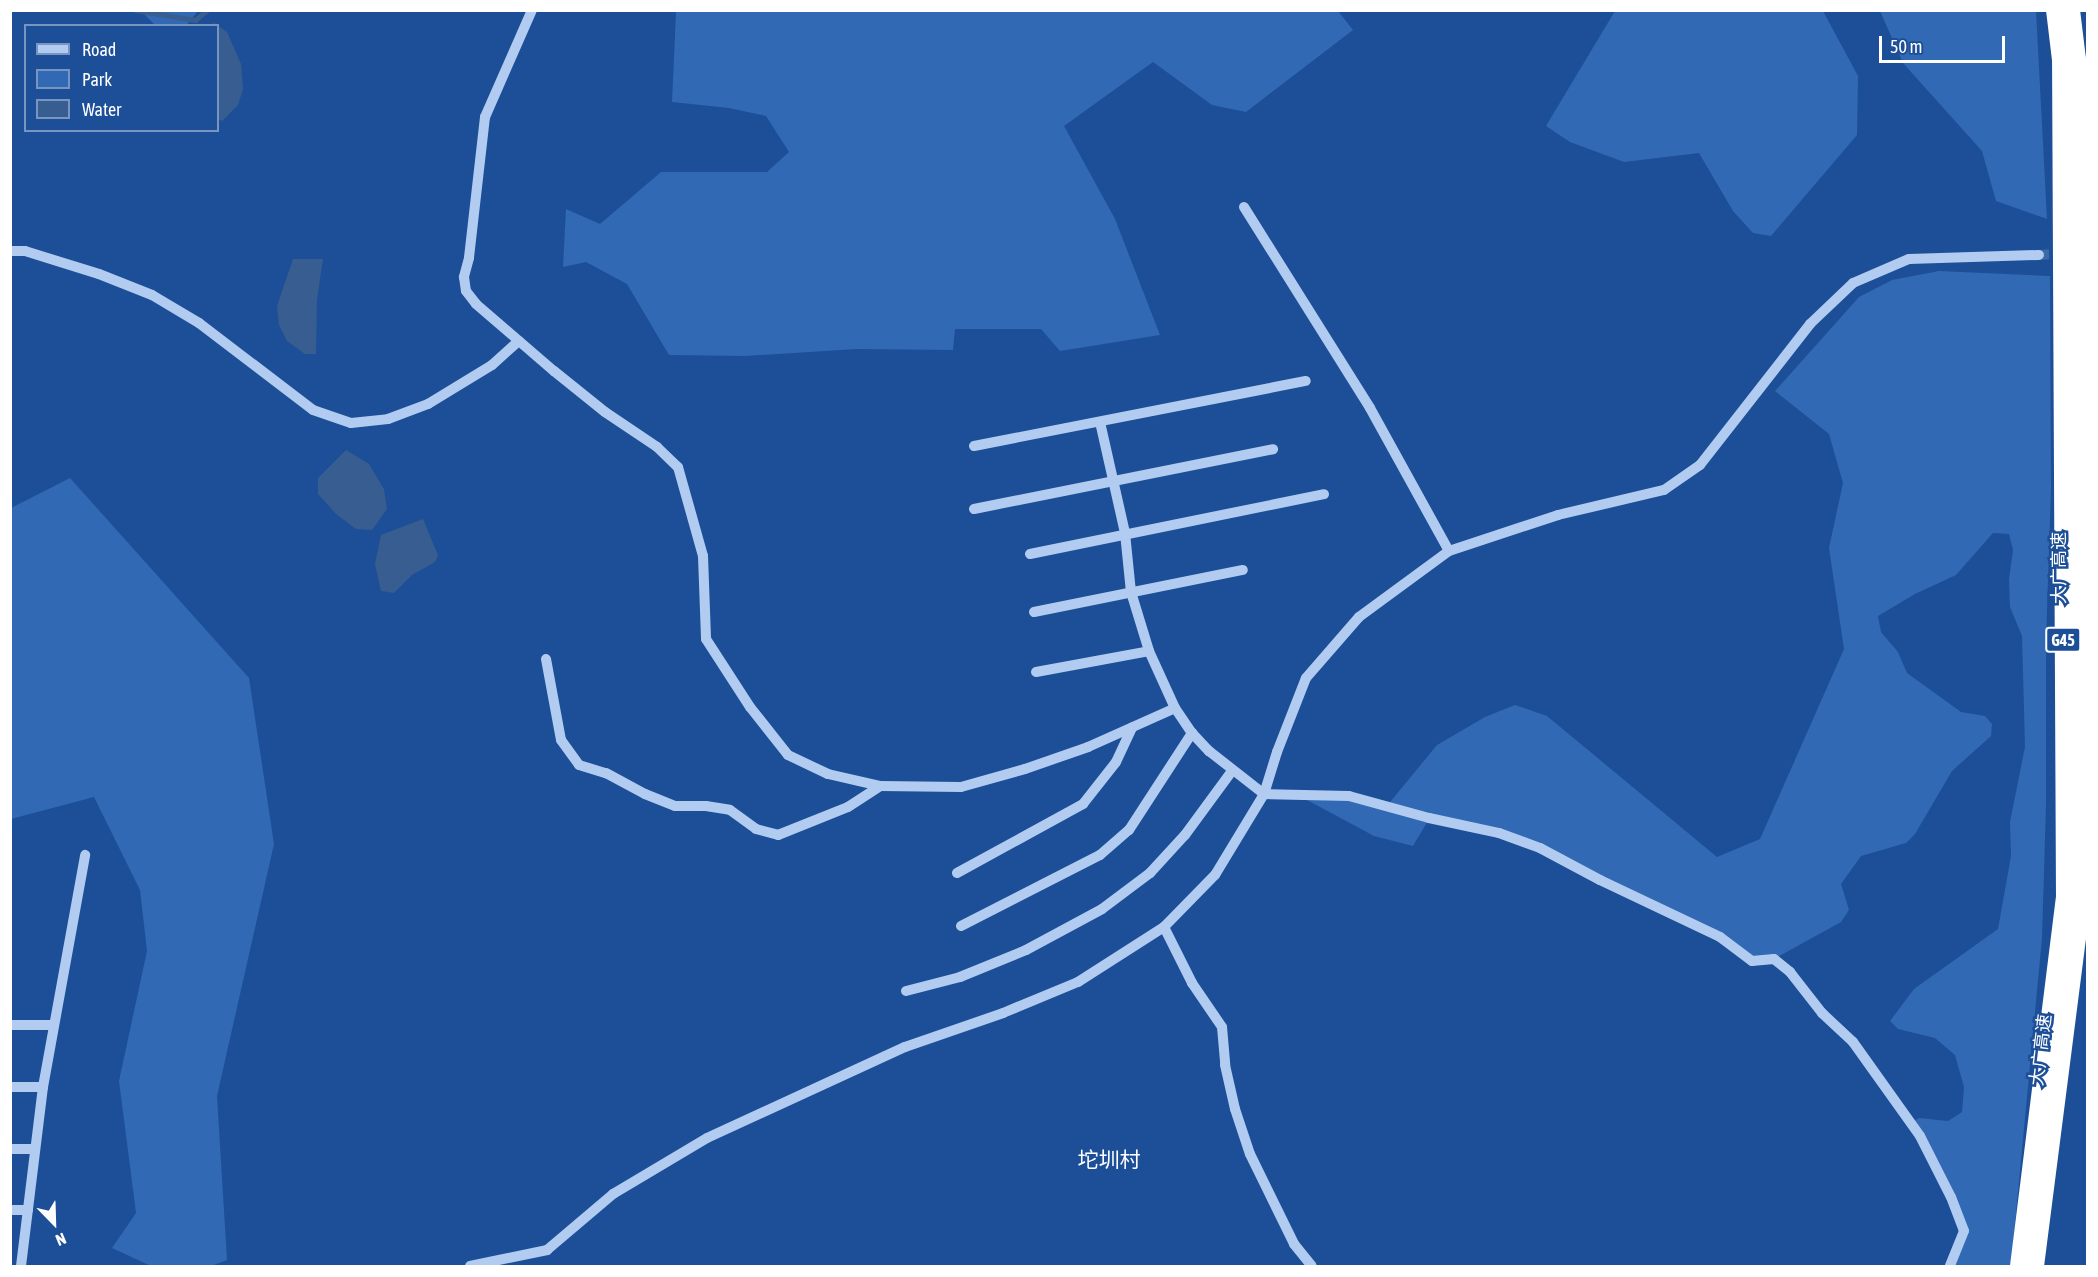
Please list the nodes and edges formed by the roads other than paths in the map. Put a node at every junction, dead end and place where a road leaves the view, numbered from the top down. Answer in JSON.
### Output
{"nodes":[{"id":1,"x":532,"y":10,"type":"edge"},
{"id":2,"x":2055,"y":10,"type":"edge"},
{"id":3,"x":2071,"y":10,"type":"edge"},
{"id":4,"x":1244,"y":207,"type":"dead end"},
{"id":5,"x":10,"y":251,"type":"edge"},
{"id":6,"x":2039,"y":255,"type":"tunnel mouth"},
{"id":7,"x":519,"y":341,"type":"junction"},
{"id":8,"x":1306,"y":381,"type":"dead end"},
{"id":9,"x":1100,"y":422,"type":"junction"},
{"id":10,"x":975,"y":446,"type":"dead end"},
{"id":11,"x":1273,"y":449,"type":"dead end"},
{"id":12,"x":1112,"y":481,"type":"junction"},
{"id":13,"x":1324,"y":494,"type":"dead end"},
{"id":14,"x":974,"y":509,"type":"dead end"},
{"id":15,"x":1125,"y":533,"type":"junction"},
{"id":16,"x":1449,"y":551,"type":"junction"},
{"id":17,"x":1030,"y":554,"type":"dead end"},
{"id":18,"x":1243,"y":570,"type":"dead end"},
{"id":19,"x":1131,"y":592,"type":"junction"},
{"id":20,"x":1034,"y":612,"type":"dead end"},
{"id":21,"x":1149,"y":651,"type":"junction"},
{"id":22,"x":546,"y":658,"type":"dead end"},
{"id":23,"x":1036,"y":672,"type":"dead end"},
{"id":24,"x":1175,"y":708,"type":"junction"},
{"id":25,"x":1132,"y":727,"type":"junction"},
{"id":26,"x":1192,"y":733,"type":"junction"},
{"id":27,"x":1232,"y":771,"type":"junction"},
{"id":28,"x":880,"y":786,"type":"junction"},
{"id":29,"x":1264,"y":794,"type":"junction"},
{"id":30,"x":85,"y":855,"type":"dead end"},
{"id":31,"x":957,"y":873,"type":"dead end"},
{"id":32,"x":961,"y":926,"type":"dead end"},
{"id":33,"x":1164,"y":927,"type":"junction"},
{"id":34,"x":906,"y":991,"type":"dead end"},
{"id":35,"x":10,"y":1025,"type":"edge"},
{"id":36,"x":54,"y":1025,"type":"junction"},
{"id":37,"x":10,"y":1087,"type":"edge"},
{"id":38,"x":43,"y":1087,"type":"junction"},
{"id":39,"x":10,"y":1149,"type":"edge"},
{"id":40,"x":35,"y":1149,"type":"junction"},
{"id":41,"x":10,"y":1210,"type":"edge"},
{"id":42,"x":28,"y":1210,"type":"junction"},
{"id":43,"x":18,"y":1264,"type":"edge"},
{"id":44,"x":470,"y":1266,"type":"edge"},
{"id":45,"x":1312,"y":1266,"type":"edge"},
{"id":46,"x":1950,"y":1266,"type":"edge"},
{"id":47,"x":2019,"y":1266,"type":"edge"},
{"id":48,"x":2035,"y":1266,"type":"edge"}],
"edges":[{"from":1,"to":7,"type":"street"},
{"from":2,"to":47,"type":"highway","name":"大广高速","number":"G45"},
{"from":3,"to":48,"type":"highway","name":"大广高速","number":"G45"},
{"from":4,"to":16,"type":"street"},
{"from":5,"to":7,"type":"street"},
{"from":6,"to":16,"type":"street"},
{"from":7,"to":28,"type":"street"},
{"from":8,"to":9,"type":"street"},
{"from":9,"to":10,"type":"street"},
{"from":9,"to":12,"type":"street"},
{"from":11,"to":12,"type":"street"},
{"from":12,"to":14,"type":"street"},
{"from":12,"to":15,"type":"street"},
{"from":13,"to":15,"type":"street"},
{"from":15,"to":17,"type":"street"},
{"from":15,"to":19,"type":"street"},
{"from":16,"to":29,"type":"street"},
{"from":18,"to":19,"type":"street"},
{"from":19,"to":20,"type":"street"},
{"from":19,"to":21,"type":"street"},
{"from":21,"to":23,"type":"street"},
{"from":21,"to":24,"type":"street"},
{"from":22,"to":28,"type":"street"},
{"from":24,"to":25,"type":"street"},
{"from":24,"to":26,"type":"street"},
{"from":25,"to":28,"type":"street"},
{"from":25,"to":31,"type":"street"},
{"from":26,"to":27,"type":"street"},
{"from":26,"to":32,"type":"street"},
{"from":27,"to":29,"type":"street"},
{"from":27,"to":34,"type":"street"},
{"from":29,"to":33,"type":"street"},
{"from":29,"to":46,"type":"street"},
{"from":30,"to":36,"type":"street"},
{"from":33,"to":44,"type":"street"},
{"from":33,"to":45,"type":"street"},
{"from":35,"to":36,"type":"street"},
{"from":36,"to":38,"type":"street"},
{"from":37,"to":38,"type":"street"},
{"from":38,"to":40,"type":"street"},
{"from":39,"to":40,"type":"street"},
{"from":40,"to":42,"type":"street"},
{"from":41,"to":42,"type":"street"},
{"from":42,"to":43,"type":"street"}]}
